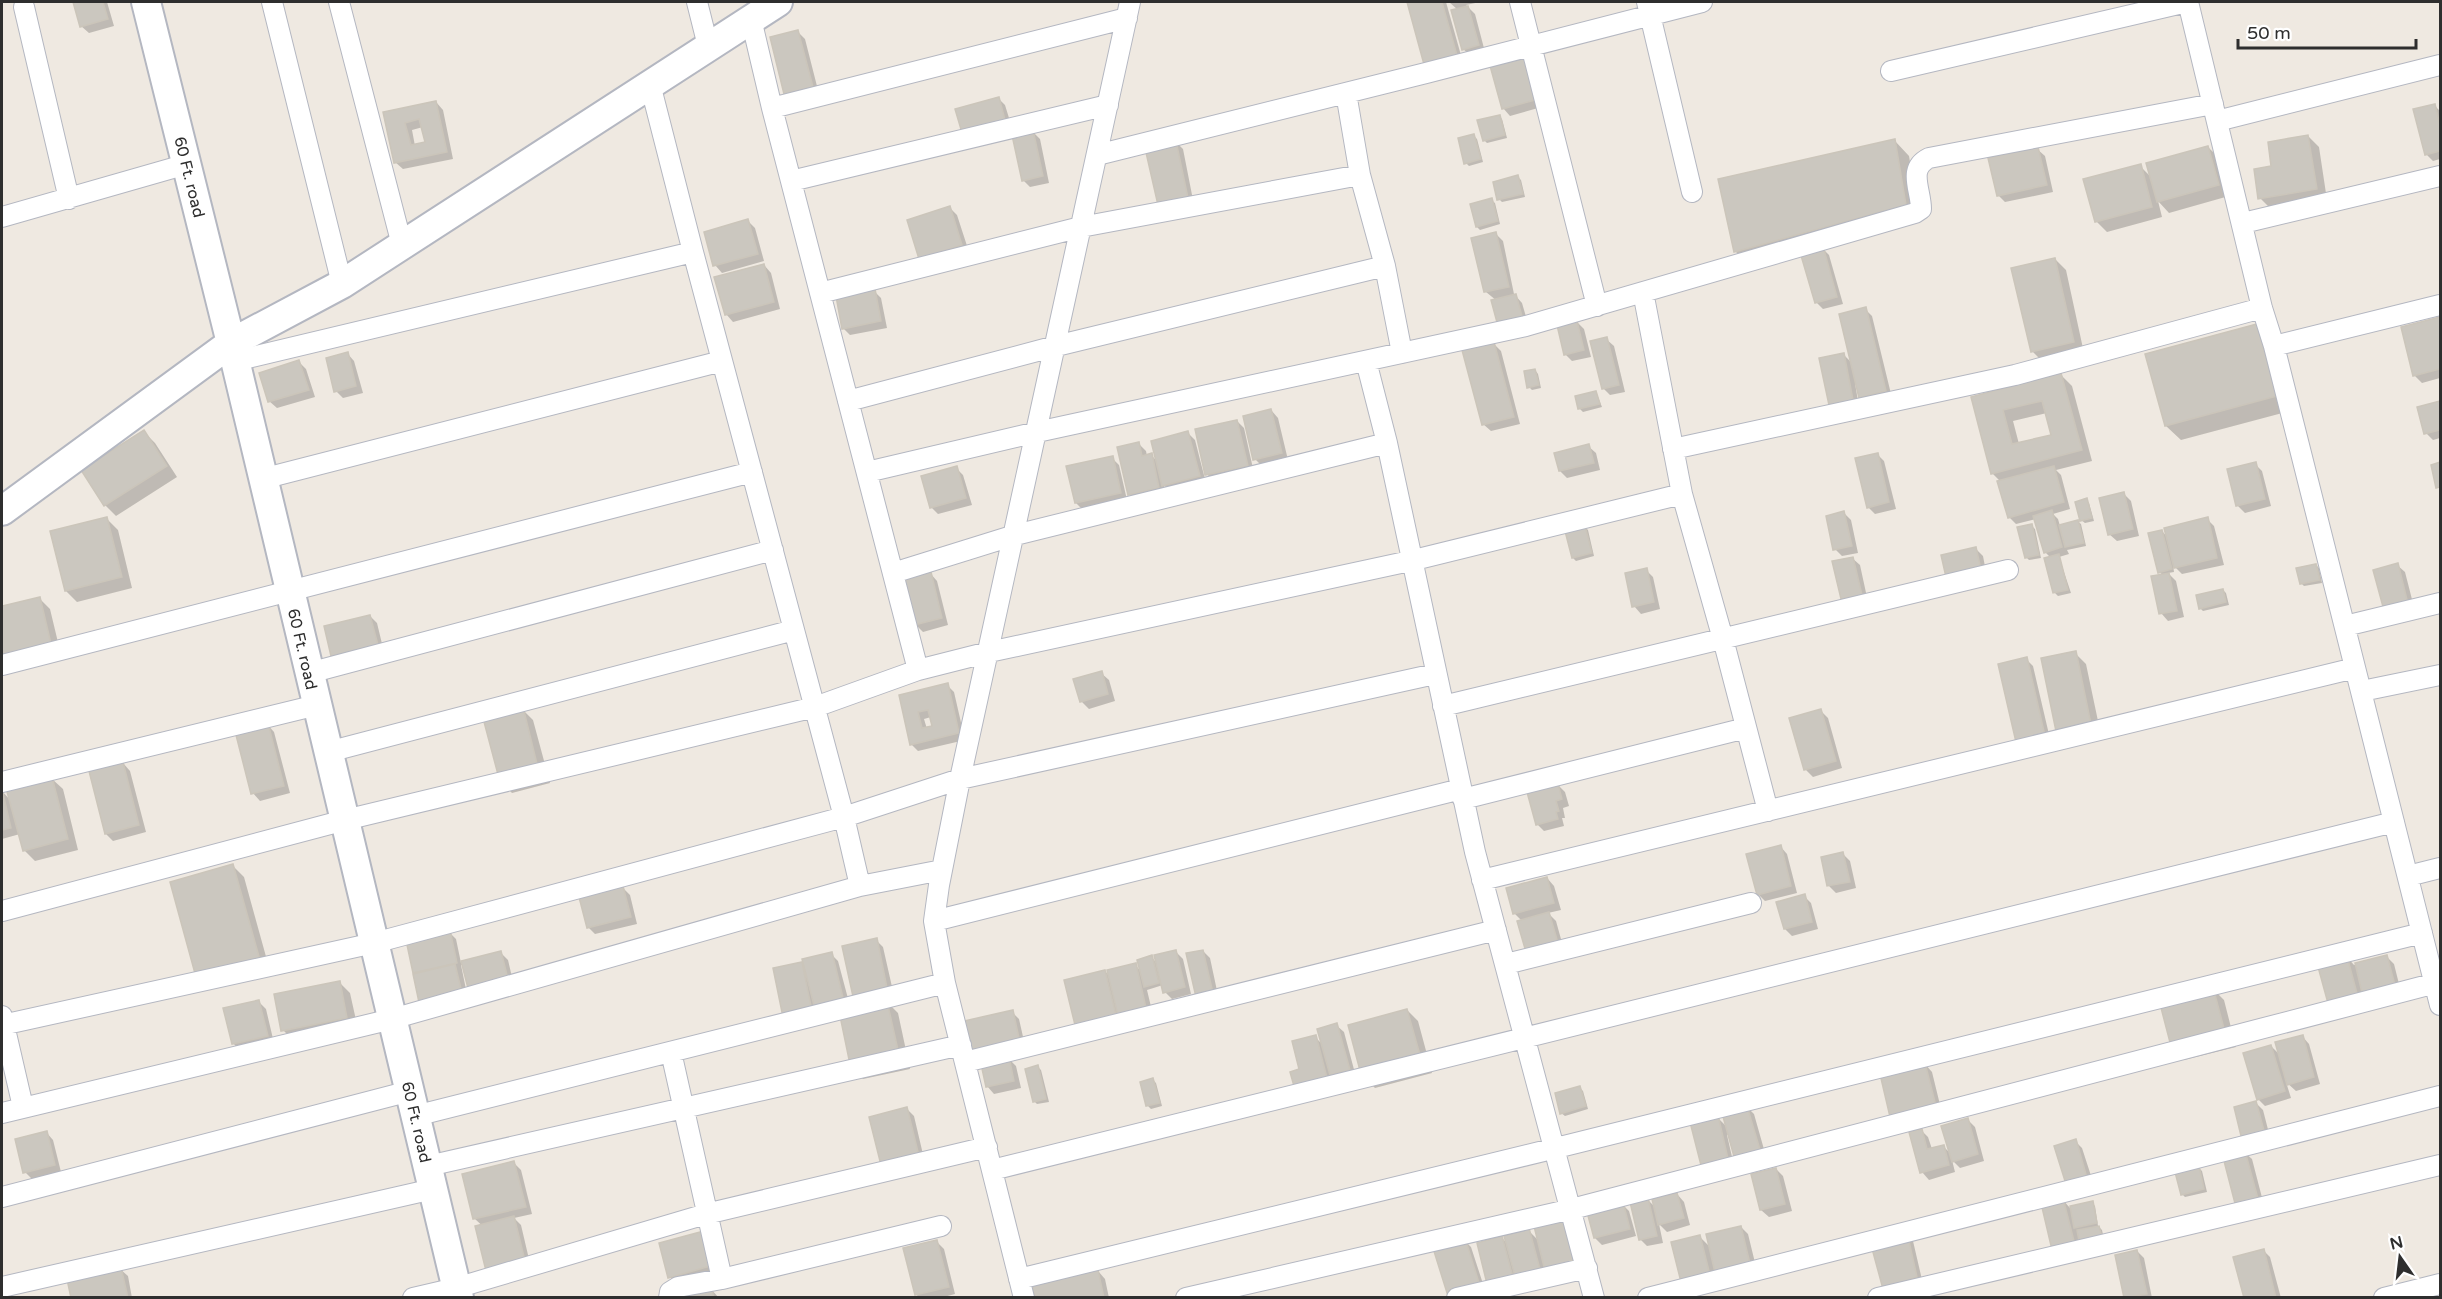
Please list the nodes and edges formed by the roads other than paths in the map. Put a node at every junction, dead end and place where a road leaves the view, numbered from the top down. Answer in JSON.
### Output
{"nodes":[{"id":1,"x":146,"y":2,"type":"edge"},
{"id":2,"x":272,"y":2,"type":"edge"},
{"id":3,"x":339,"y":2,"type":"edge"},
{"id":4,"x":697,"y":2,"type":"edge"},
{"id":5,"x":778,"y":2,"type":"edge"},
{"id":6,"x":1520,"y":2,"type":"edge"},
{"id":7,"x":1702,"y":2,"type":"edge"},
{"id":8,"x":2188,"y":2,"type":"edge"},
{"id":9,"x":24,"y":7,"type":"dead end"},
{"id":10,"x":1648,"y":8,"type":"edge"},
{"id":11,"x":1128,"y":10,"type":"edge"},
{"id":12,"x":751,"y":19,"type":"junction"},
{"id":13,"x":708,"y":46,"type":"junction"},
{"id":14,"x":1530,"y":46,"type":"junction"},
{"id":15,"x":2440,"y":65,"type":"edge"},
{"id":16,"x":1891,"y":71,"type":"dead end"},
{"id":17,"x":650,"y":84,"type":"junction"},
{"id":18,"x":1346,"y":93,"type":"junction"},
{"id":19,"x":1108,"y":105,"type":"junction"},
{"id":20,"x":772,"y":108,"type":"junction"},
{"id":21,"x":2215,"y":112,"type":"junction"},
{"id":22,"x":1097,"y":155,"type":"junction"},
{"id":23,"x":187,"y":164,"type":"junction"},
{"id":24,"x":1360,"y":175,"type":"junction"},
{"id":25,"x":2440,"y":176,"type":"edge"},
{"id":26,"x":791,"y":181,"type":"junction"},
{"id":27,"x":1692,"y":192,"type":"dead end"},
{"id":28,"x":69,"y":199,"type":"junction"},
{"id":29,"x":2,"y":216,"type":"edge"},
{"id":30,"x":2243,"y":223,"type":"junction"},
{"id":31,"x":1081,"y":227,"type":"junction"},
{"id":32,"x":402,"y":245,"type":"junction"},
{"id":33,"x":693,"y":252,"type":"junction"},
{"id":34,"x":1385,"y":266,"type":"junction"},
{"id":35,"x":342,"y":284,"type":"junction"},
{"id":36,"x":1642,"y":292,"type":"junction"},
{"id":37,"x":820,"y":293,"type":"junction"},
{"id":38,"x":1597,"y":306,"type":"junction"},
{"id":39,"x":2440,"y":306,"type":"edge"},
{"id":40,"x":2262,"y":308,"type":"junction"},
{"id":41,"x":1056,"y":346,"type":"junction"},
{"id":42,"x":2274,"y":346,"type":"junction"},
{"id":43,"x":233,"y":352,"type":"junction"},
{"id":44,"x":1402,"y":353,"type":"junction"},
{"id":45,"x":722,"y":361,"type":"junction"},
{"id":46,"x":1366,"y":361,"type":"junction"},
{"id":47,"x":848,"y":401,"type":"junction"},
{"id":48,"x":1037,"y":432,"type":"junction"},
{"id":49,"x":1387,"y":443,"type":"junction"},
{"id":50,"x":1673,"y":449,"type":"junction"},
{"id":51,"x":752,"y":472,"type":"junction"},
{"id":52,"x":867,"y":472,"type":"junction"},
{"id":53,"x":262,"y":479,"type":"junction"},
{"id":54,"x":1682,"y":494,"type":"junction"},
{"id":55,"x":2,"y":511,"type":"edge"},
{"id":56,"x":1015,"y":535,"type":"junction"},
{"id":57,"x":773,"y":550,"type":"junction"},
{"id":58,"x":1410,"y":561,"type":"junction"},
{"id":59,"x":2008,"y":570,"type":"dead end"},
{"id":60,"x":893,"y":573,"type":"junction"},
{"id":61,"x":290,"y":592,"type":"junction"},
{"id":62,"x":2440,"y":603,"type":"edge"},
{"id":63,"x":2345,"y":626,"type":"junction"},
{"id":64,"x":794,"y":630,"type":"junction"},
{"id":65,"x":1723,"y":639,"type":"junction"},
{"id":66,"x":989,"y":652,"type":"junction"},
{"id":67,"x":2,"y":665,"type":"edge"},
{"id":68,"x":2355,"y":668,"type":"junction"},
{"id":69,"x":918,"y":670,"type":"junction"},
{"id":70,"x":309,"y":673,"type":"junction"},
{"id":71,"x":1435,"y":674,"type":"junction"},
{"id":72,"x":2440,"y":675,"type":"edge"},
{"id":73,"x":2362,"y":691,"type":"junction"},
{"id":74,"x":317,"y":705,"type":"junction"},
{"id":75,"x":815,"y":706,"type":"junction"},
{"id":76,"x":1443,"y":706,"type":"junction"},
{"id":77,"x":1746,"y":728,"type":"junction"},
{"id":78,"x":328,"y":752,"type":"junction"},
{"id":79,"x":960,"y":779,"type":"junction"},
{"id":80,"x":2,"y":782,"type":"edge"},
{"id":81,"x":1462,"y":794,"type":"junction"},
{"id":82,"x":1768,"y":811,"type":"junction"},
{"id":83,"x":844,"y":817,"type":"junction"},
{"id":84,"x":345,"y":820,"type":"junction"},
{"id":85,"x":2394,"y":822,"type":"junction"},
{"id":86,"x":2440,"y":868,"type":"edge"},
{"id":87,"x":942,"y":870,"type":"junction"},
{"id":88,"x":2408,"y":876,"type":"junction"},
{"id":89,"x":1482,"y":880,"type":"junction"},
{"id":90,"x":860,"y":886,"type":"junction"},
{"id":91,"x":1750,"y":903,"type":"dead end"},
{"id":92,"x":2,"y":911,"type":"edge"},
{"id":93,"x":934,"y":921,"type":"junction"},
{"id":94,"x":1496,"y":930,"type":"junction"},
{"id":95,"x":2422,"y":933,"type":"junction"},
{"id":96,"x":374,"y":943,"type":"junction"},
{"id":97,"x":1506,"y":964,"type":"junction"},
{"id":98,"x":945,"y":983,"type":"junction"},
{"id":99,"x":2438,"y":983,"type":"edge"},
{"id":100,"x":2440,"y":1005,"type":"edge"},
{"id":101,"x":392,"y":1019,"type":"junction"},
{"id":102,"x":2,"y":1022,"type":"edge"},
{"id":103,"x":1526,"y":1039,"type":"junction"},
{"id":104,"x":671,"y":1052,"type":"junction"},
{"id":105,"x":963,"y":1053,"type":"junction"},
{"id":106,"x":2440,"y":1096,"type":"edge"},
{"id":107,"x":413,"y":1104,"type":"junction"},
{"id":108,"x":23,"y":1107,"type":"junction"},
{"id":109,"x":685,"y":1108,"type":"junction"},
{"id":110,"x":2,"y":1113,"type":"edge"},
{"id":111,"x":987,"y":1147,"type":"junction"},
{"id":112,"x":1556,"y":1148,"type":"junction"},
{"id":113,"x":2440,"y":1165,"type":"edge"},
{"id":114,"x":992,"y":1170,"type":"junction"},
{"id":115,"x":430,"y":1178,"type":"junction"},
{"id":116,"x":2,"y":1197,"type":"edge"},
{"id":117,"x":1572,"y":1209,"type":"junction"},
{"id":118,"x":706,"y":1214,"type":"junction"},
{"id":119,"x":941,"y":1226,"type":"dead end"},
{"id":120,"x":1587,"y":1268,"type":"junction"},
{"id":121,"x":722,"y":1278,"type":"junction"},
{"id":122,"x":2440,"y":1284,"type":"edge"},
{"id":123,"x":2,"y":1287,"type":"edge"},
{"id":124,"x":1022,"y":1288,"type":"edge"},
{"id":125,"x":458,"y":1293,"type":"edge"},
{"id":126,"x":413,"y":1298,"type":"edge"},
{"id":127,"x":669,"y":1298,"type":"edge"},
{"id":128,"x":1186,"y":1298,"type":"edge"},
{"id":129,"x":1457,"y":1298,"type":"edge"},
{"id":130,"x":1594,"y":1298,"type":"edge"},
{"id":131,"x":1648,"y":1298,"type":"edge"},
{"id":132,"x":1878,"y":1298,"type":"edge"},
{"id":133,"x":2384,"y":1298,"type":"edge"}],
"edges":[{"from":1,"to":23,"type":"street","name":"60 Ft. road"},
{"from":2,"to":35,"type":"street"},
{"from":3,"to":32,"type":"street"},
{"from":4,"to":13,"type":"street"},
{"from":5,"to":12,"type":"street"},
{"from":6,"to":14,"type":"street"},
{"from":7,"to":10,"type":"street"},
{"from":8,"to":16,"type":"street"},
{"from":8,"to":21,"type":"street"},
{"from":9,"to":28,"type":"street"},
{"from":10,"to":14,"type":"street"},
{"from":10,"to":27,"type":"street"},
{"from":11,"to":19,"type":"street"},
{"from":11,"to":20,"type":"street"},
{"from":12,"to":13,"type":"street"},
{"from":12,"to":20,"type":"street"},
{"from":13,"to":17,"type":"street"},
{"from":14,"to":18,"type":"street"},
{"from":14,"to":38,"type":"street"},
{"from":15,"to":21,"type":"street"},
{"from":17,"to":32,"type":"street"},
{"from":17,"to":33,"type":"street"},
{"from":18,"to":22,"type":"street"},
{"from":18,"to":24,"type":"street"},
{"from":19,"to":22,"type":"street"},
{"from":19,"to":26,"type":"street"},
{"from":20,"to":26,"type":"street"},
{"from":21,"to":30,"type":"street"},
{"from":21,"to":36,"type":"street"},
{"from":22,"to":31,"type":"street"},
{"from":23,"to":28,"type":"street"},
{"from":23,"to":43,"type":"street","name":"60 Ft. road"},
{"from":24,"to":31,"type":"street"},
{"from":24,"to":34,"type":"street"},
{"from":25,"to":30,"type":"street"},
{"from":26,"to":37,"type":"street"},
{"from":28,"to":29,"type":"street"},
{"from":30,"to":40,"type":"street"},
{"from":31,"to":37,"type":"street"},
{"from":31,"to":41,"type":"street"},
{"from":32,"to":35,"type":"street"},
{"from":33,"to":43,"type":"street"},
{"from":33,"to":45,"type":"street"},
{"from":34,"to":41,"type":"street"},
{"from":34,"to":44,"type":"street"},
{"from":35,"to":43,"type":"street"},
{"from":36,"to":38,"type":"street"},
{"from":36,"to":50,"type":"street"},
{"from":37,"to":47,"type":"street"},
{"from":38,"to":44,"type":"street"},
{"from":39,"to":42,"type":"street"},
{"from":40,"to":42,"type":"street"},
{"from":40,"to":50,"type":"street"},
{"from":41,"to":47,"type":"street"},
{"from":41,"to":48,"type":"street"},
{"from":42,"to":63,"type":"street"},
{"from":43,"to":53,"type":"street","name":"60 Ft. road"},
{"from":43,"to":55,"type":"street"},
{"from":44,"to":46,"type":"street"},
{"from":45,"to":51,"type":"street"},
{"from":45,"to":53,"type":"street"},
{"from":46,"to":48,"type":"street"},
{"from":46,"to":49,"type":"street"},
{"from":47,"to":52,"type":"street"},
{"from":48,"to":52,"type":"street"},
{"from":48,"to":56,"type":"street"},
{"from":49,"to":56,"type":"street"},
{"from":49,"to":58,"type":"street"},
{"from":50,"to":54,"type":"street"},
{"from":51,"to":57,"type":"street"},
{"from":51,"to":61,"type":"street"},
{"from":52,"to":60,"type":"street"},
{"from":53,"to":61,"type":"street","name":"60 Ft. road"},
{"from":54,"to":58,"type":"street"},
{"from":54,"to":65,"type":"street"},
{"from":56,"to":60,"type":"street"},
{"from":56,"to":66,"type":"street"},
{"from":57,"to":64,"type":"street"},
{"from":57,"to":70,"type":"street"},
{"from":58,"to":66,"type":"street"},
{"from":58,"to":71,"type":"street"},
{"from":59,"to":65,"type":"street"},
{"from":60,"to":69,"type":"street"},
{"from":61,"to":67,"type":"street"},
{"from":61,"to":70,"type":"street","name":"60 Ft. road"},
{"from":62,"to":63,"type":"street"},
{"from":63,"to":68,"type":"street"},
{"from":64,"to":75,"type":"street"},
{"from":64,"to":78,"type":"street"},
{"from":65,"to":76,"type":"street"},
{"from":65,"to":77,"type":"street"},
{"from":66,"to":69,"type":"street"},
{"from":66,"to":79,"type":"street"},
{"from":68,"to":73,"type":"street"},
{"from":68,"to":82,"type":"street"},
{"from":69,"to":75,"type":"street"},
{"from":70,"to":74,"type":"street","name":"60 Ft. road"},
{"from":71,"to":76,"type":"street"},
{"from":71,"to":79,"type":"street"},
{"from":72,"to":73,"type":"street"},
{"from":73,"to":85,"type":"street"},
{"from":74,"to":78,"type":"street","name":"60 Ft. road"},
{"from":74,"to":80,"type":"street"},
{"from":75,"to":83,"type":"street"},
{"from":75,"to":84,"type":"street"},
{"from":76,"to":81,"type":"street"},
{"from":77,"to":81,"type":"street"},
{"from":77,"to":82,"type":"street"},
{"from":78,"to":84,"type":"street","name":"60 Ft. road"},
{"from":79,"to":83,"type":"street"},
{"from":79,"to":87,"type":"street"},
{"from":81,"to":89,"type":"street"},
{"from":81,"to":93,"type":"street"},
{"from":82,"to":89,"type":"street"},
{"from":83,"to":90,"type":"street"},
{"from":83,"to":96,"type":"street"},
{"from":84,"to":92,"type":"street"},
{"from":84,"to":96,"type":"street","name":"60 Ft. road"},
{"from":85,"to":88,"type":"street"},
{"from":85,"to":103,"type":"street"},
{"from":86,"to":88,"type":"street"},
{"from":87,"to":90,"type":"street"},
{"from":87,"to":93,"type":"street"},
{"from":88,"to":95,"type":"street"},
{"from":89,"to":94,"type":"street"},
{"from":90,"to":101,"type":"street"},
{"from":91,"to":97,"type":"street"},
{"from":93,"to":98,"type":"street"},
{"from":94,"to":97,"type":"street"},
{"from":94,"to":105,"type":"street"},
{"from":95,"to":99,"type":"street"},
{"from":95,"to":112,"type":"street"},
{"from":96,"to":101,"type":"street","name":"60 Ft. road"},
{"from":96,"to":102,"type":"street"},
{"from":97,"to":103,"type":"street"},
{"from":98,"to":104,"type":"street"},
{"from":98,"to":105,"type":"street"},
{"from":99,"to":100,"type":"street"},
{"from":99,"to":117,"type":"street"},
{"from":101,"to":107,"type":"street","name":"60 Ft. road"},
{"from":101,"to":108,"type":"street"},
{"from":102,"to":108,"type":"street"},
{"from":103,"to":112,"type":"street"},
{"from":103,"to":114,"type":"street"},
{"from":104,"to":107,"type":"street"},
{"from":104,"to":109,"type":"street"},
{"from":105,"to":109,"type":"street"},
{"from":105,"to":111,"type":"street"},
{"from":106,"to":131,"type":"street"},
{"from":107,"to":115,"type":"street","name":"60 Ft. road"},
{"from":107,"to":116,"type":"street"},
{"from":108,"to":110,"type":"street"},
{"from":109,"to":115,"type":"street"},
{"from":109,"to":118,"type":"street"},
{"from":111,"to":114,"type":"street"},
{"from":111,"to":118,"type":"street"},
{"from":112,"to":117,"type":"street"},
{"from":112,"to":124,"type":"street"},
{"from":113,"to":132,"type":"street"},
{"from":114,"to":124,"type":"street"},
{"from":115,"to":123,"type":"street"},
{"from":115,"to":125,"type":"street","name":"60 Ft. road"},
{"from":117,"to":120,"type":"street"},
{"from":117,"to":128,"type":"street"},
{"from":118,"to":121,"type":"street"},
{"from":118,"to":125,"type":"street"},
{"from":119,"to":121,"type":"street"},
{"from":120,"to":129,"type":"street"},
{"from":120,"to":130,"type":"street"},
{"from":121,"to":127,"type":"street"},
{"from":122,"to":133,"type":"street"},
{"from":125,"to":126,"type":"street"}]}
